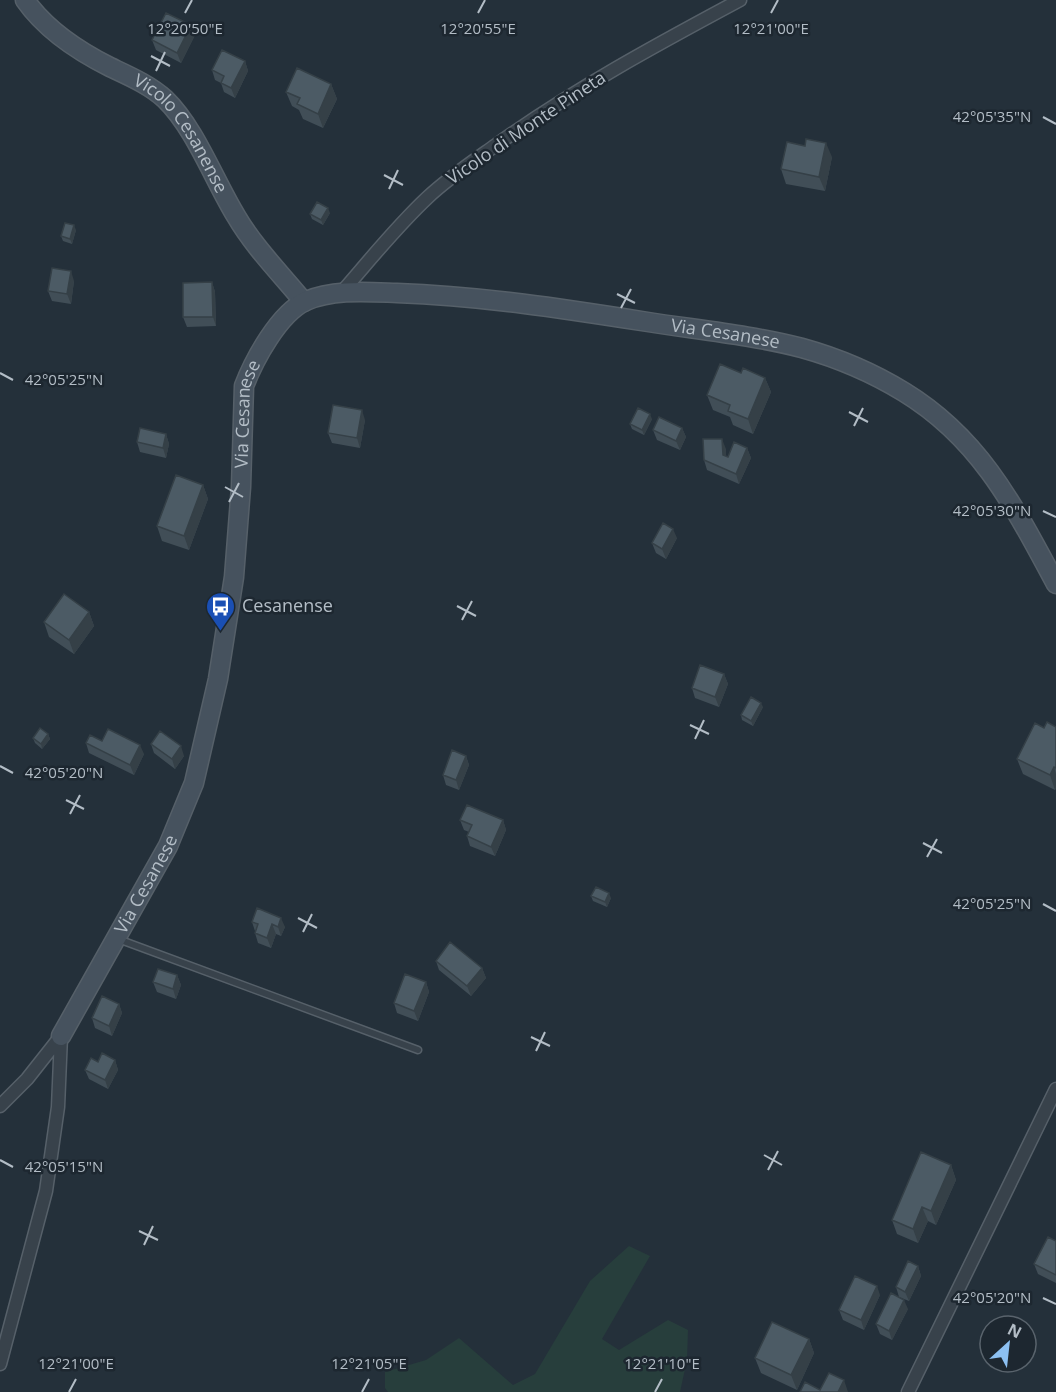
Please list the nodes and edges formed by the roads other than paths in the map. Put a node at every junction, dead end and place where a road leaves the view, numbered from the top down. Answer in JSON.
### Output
{"nodes":[{"id":1,"x":25,"y":0,"type":"edge"},
{"id":2,"x":740,"y":0,"type":"edge"},
{"id":3,"x":341,"y":293,"type":"junction"},
{"id":4,"x":304,"y":302,"type":"junction"},
{"id":5,"x":1056,"y":584,"type":"edge"},
{"id":6,"x":116,"y":938,"type":"junction"},
{"id":7,"x":61,"y":1036,"type":"junction"},
{"id":8,"x":418,"y":1050,"type":"dead end"},
{"id":9,"x":1056,"y":1089,"type":"edge"},
{"id":10,"x":0,"y":1106,"type":"edge"},
{"id":11,"x":0,"y":1364,"type":"edge"},
{"id":12,"x":908,"y":1392,"type":"edge"}],
"edges":[{"from":1,"to":4,"type":"street","name":"Vicolo Cesanense"},
{"from":2,"to":3,"type":"street","name":"Vicolo di Monte Pineta"},
{"from":3,"to":4,"type":"street","name":"Via Cesanese"},
{"from":3,"to":5,"type":"street","name":"Via Cesanese"},
{"from":4,"to":6,"type":"street","name":"Via Cesanese"},
{"from":6,"to":7,"type":"street","name":"Via Cesanese"},
{"from":6,"to":8,"type":"lane"},
{"from":7,"to":10,"type":"street"},
{"from":7,"to":11,"type":"street","name":"Via Cesanese"},
{"from":9,"to":12,"type":"street"}]}
